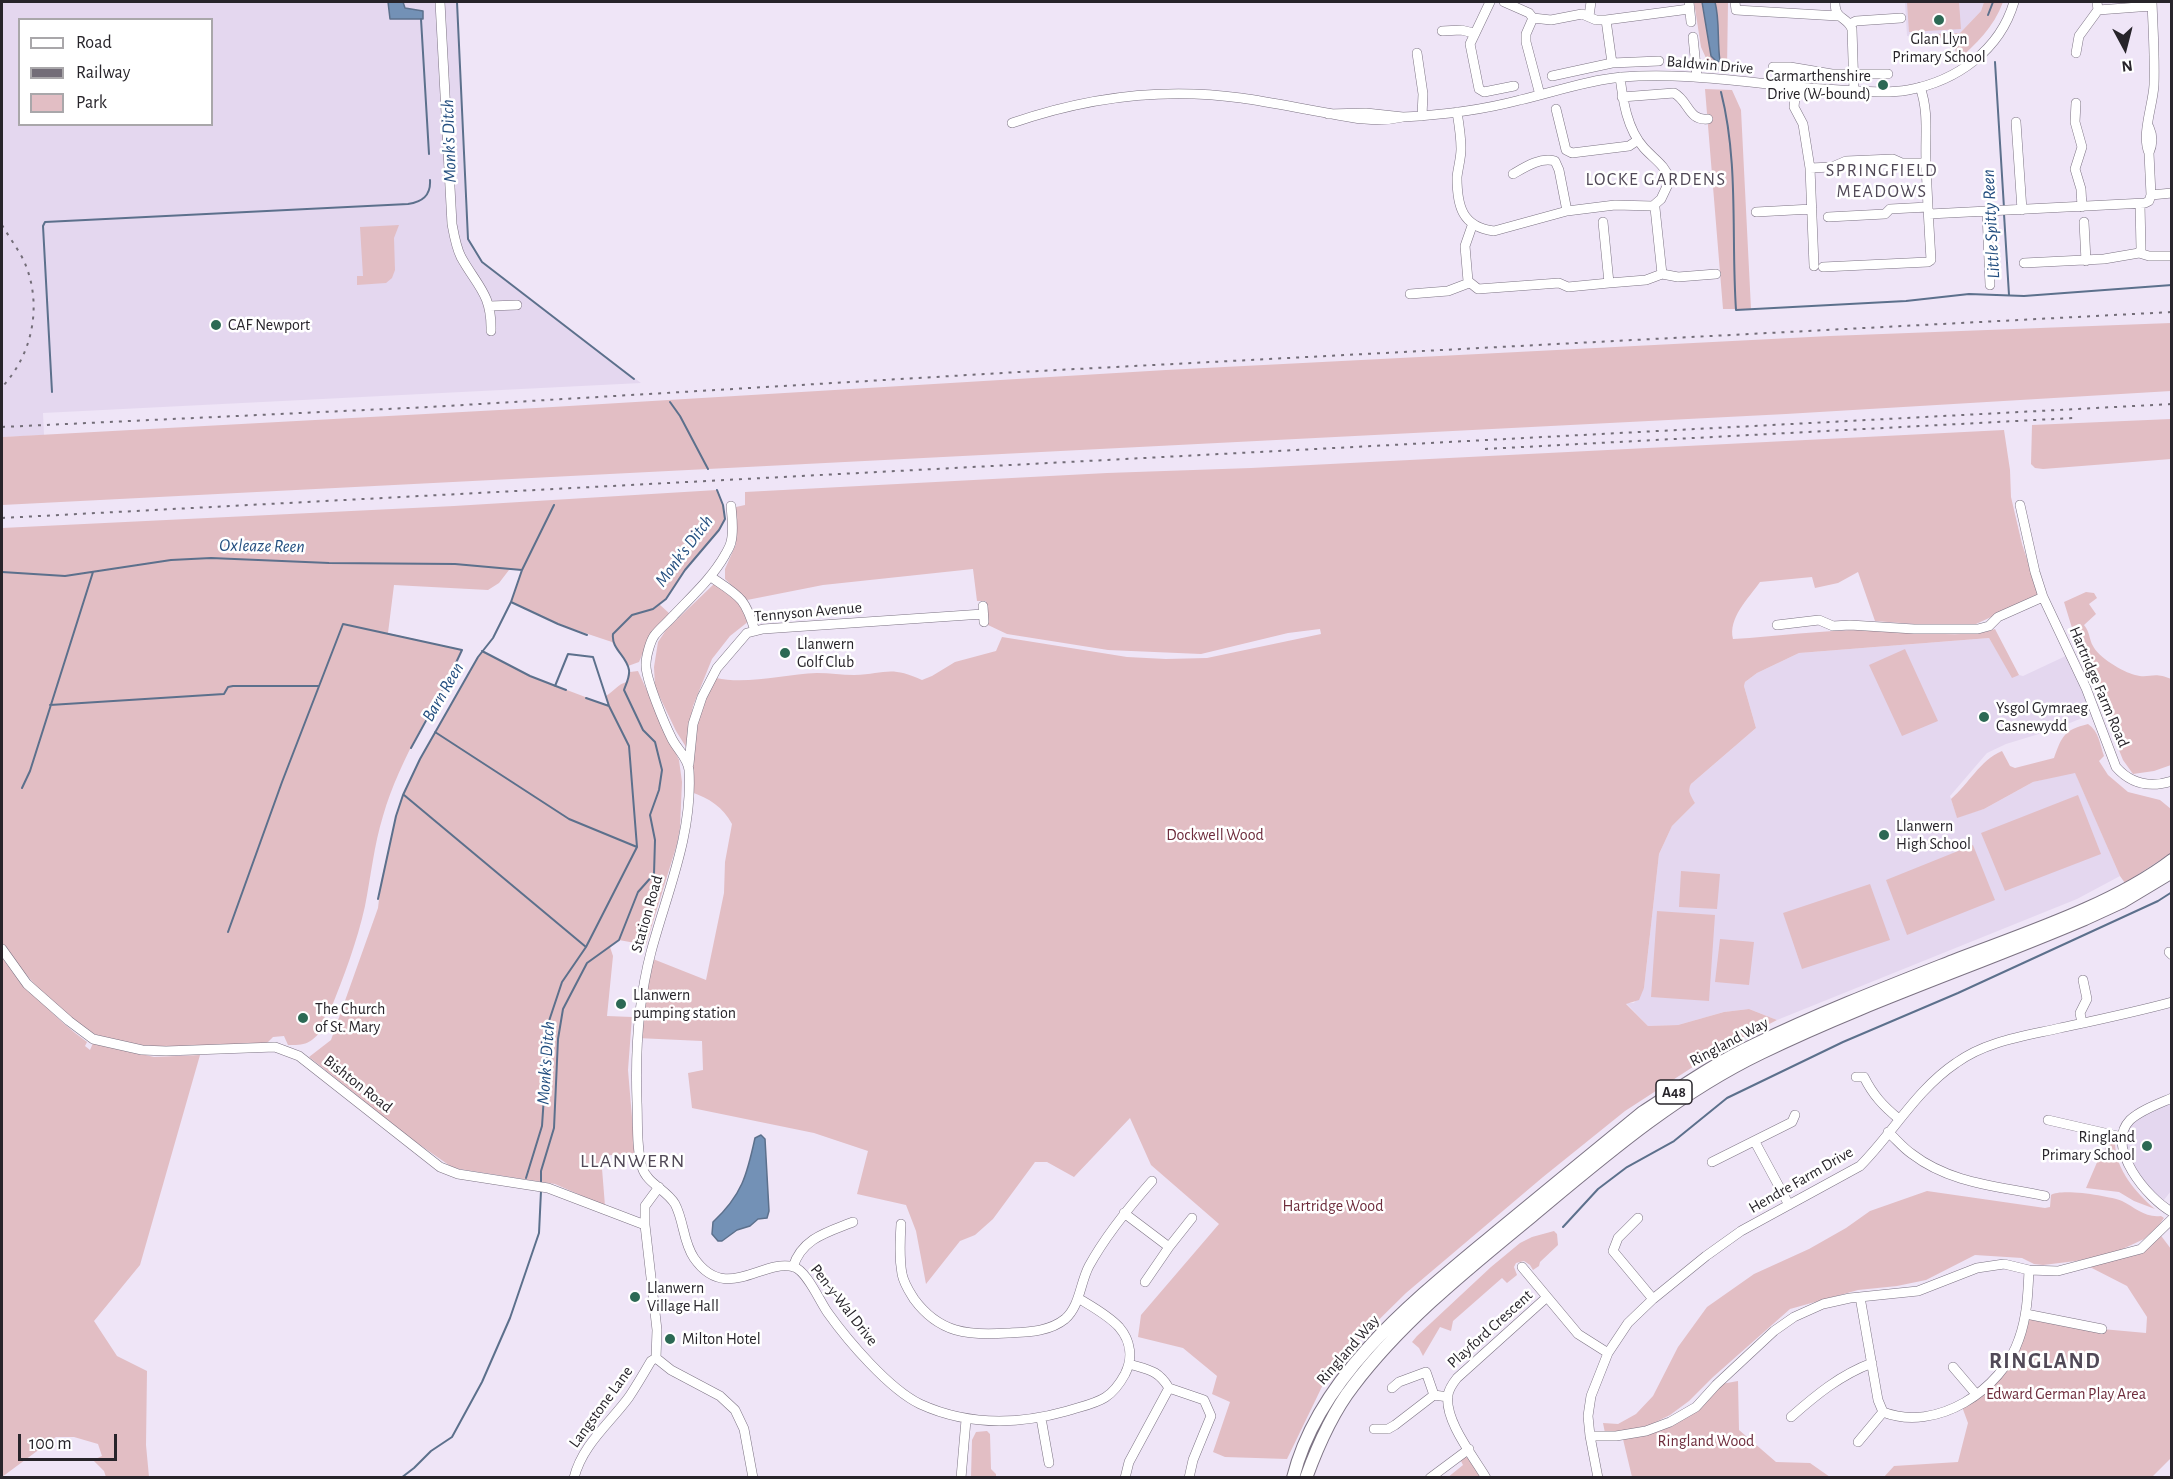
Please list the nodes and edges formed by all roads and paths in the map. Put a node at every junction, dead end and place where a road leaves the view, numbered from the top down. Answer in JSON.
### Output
{"nodes":[{"id":1,"x":440,"y":2,"type":"edge"},
{"id":2,"x":1490,"y":2,"type":"edge"},
{"id":3,"x":1504,"y":2,"type":"edge"},
{"id":4,"x":1591,"y":2,"type":"edge"},
{"id":5,"x":1735,"y":2,"type":"edge"},
{"id":6,"x":1784,"y":2,"type":"edge"},
{"id":7,"x":1835,"y":2,"type":"edge"},
{"id":8,"x":2014,"y":2,"type":"edge"},
{"id":9,"x":2152,"y":4,"type":"edge"},
{"id":10,"x":1689,"y":5,"type":"edge"},
{"id":11,"x":2098,"y":6,"type":"edge"},
{"id":12,"x":1783,"y":13,"type":"junction"},
{"id":13,"x":1589,"y":16,"type":"junction"},
{"id":14,"x":1838,"y":16,"type":"junction"},
{"id":15,"x":1533,"y":18,"type":"junction"},
{"id":16,"x":1901,"y":18,"type":"dead end"},
{"id":17,"x":1606,"y":20,"type":"junction"},
{"id":18,"x":1691,"y":22,"type":"dead end"},
{"id":19,"x":1850,"y":24,"type":"junction"},
{"id":20,"x":1442,"y":32,"type":"dead end"},
{"id":21,"x":1474,"y":33,"type":"junction"},
{"id":22,"x":1693,"y":37,"type":"dead end"},
{"id":23,"x":1418,"y":53,"type":"dead end"},
{"id":24,"x":2076,"y":53,"type":"dead end"},
{"id":25,"x":1659,"y":60,"type":"dead end"},
{"id":26,"x":1612,"y":63,"type":"junction"},
{"id":27,"x":1773,"y":67,"type":"dead end"},
{"id":28,"x":1854,"y":74,"type":"junction"},
{"id":29,"x":1888,"y":74,"type":"dead end"},
{"id":30,"x":1552,"y":76,"type":"dead end"},
{"id":31,"x":1620,"y":77,"type":"junction"},
{"id":32,"x":1697,"y":77,"type":"junction"},
{"id":33,"x":1514,"y":86,"type":"dead end"},
{"id":34,"x":1920,"y":87,"type":"junction"},
{"id":35,"x":1796,"y":88,"type":"junction"},
{"id":36,"x":1854,"y":91,"type":"junction"},
{"id":37,"x":1540,"y":95,"type":"junction"},
{"id":38,"x":1622,"y":97,"type":"junction"},
{"id":39,"x":2076,"y":104,"type":"dead end"},
{"id":40,"x":1556,"y":109,"type":"dead end"},
{"id":41,"x":1457,"y":112,"type":"junction"},
{"id":42,"x":1422,"y":116,"type":"junction"},
{"id":43,"x":1708,"y":119,"type":"dead end"},
{"id":44,"x":2016,"y":122,"type":"dead end"},
{"id":45,"x":1012,"y":123,"type":"dead end"},
{"id":46,"x":1638,"y":140,"type":"junction"},
{"id":47,"x":1926,"y":163,"type":"junction"},
{"id":48,"x":1810,"y":168,"type":"junction"},
{"id":49,"x":1513,"y":174,"type":"dead end"},
{"id":50,"x":1709,"y":177,"type":"dead end"},
{"id":51,"x":1670,"y":180,"type":"junction"},
{"id":52,"x":2172,"y":194,"type":"edge"},
{"id":53,"x":2151,"y":195,"type":"junction"},
{"id":54,"x":2140,"y":204,"type":"junction"},
{"id":55,"x":1653,"y":206,"type":"junction"},
{"id":56,"x":2082,"y":207,"type":"junction"},
{"id":57,"x":1812,"y":209,"type":"junction"},
{"id":58,"x":2022,"y":210,"type":"junction"},
{"id":59,"x":1567,"y":211,"type":"junction"},
{"id":60,"x":1929,"y":211,"type":"junction"},
{"id":61,"x":1756,"y":212,"type":"dead end"},
{"id":62,"x":1987,"y":212,"type":"junction"},
{"id":63,"x":1828,"y":217,"type":"dead end"},
{"id":64,"x":1603,"y":222,"type":"dead end"},
{"id":65,"x":2084,"y":222,"type":"dead end"},
{"id":66,"x":1473,"y":226,"type":"junction"},
{"id":67,"x":2169,"y":244,"type":"dead end"},
{"id":68,"x":2139,"y":253,"type":"junction"},
{"id":69,"x":2171,"y":256,"type":"edge"},
{"id":70,"x":2086,"y":261,"type":"junction"},
{"id":71,"x":2024,"y":263,"type":"dead end"},
{"id":72,"x":1662,"y":274,"type":"junction"},
{"id":73,"x":1716,"y":274,"type":"dead end"},
{"id":74,"x":1470,"y":283,"type":"junction"},
{"id":75,"x":1609,"y":283,"type":"junction"},
{"id":76,"x":1990,"y":285,"type":"dead end"},
{"id":77,"x":1410,"y":294,"type":"dead end"},
{"id":78,"x":517,"y":305,"type":"dead end"},
{"id":79,"x":490,"y":306,"type":"junction"},
{"id":80,"x":491,"y":331,"type":"dead end"},
{"id":81,"x":2020,"y":505,"type":"dead end"},
{"id":82,"x":731,"y":506,"type":"dead end"},
{"id":83,"x":711,"y":577,"type":"junction"},
{"id":84,"x":2043,"y":597,"type":"junction"},
{"id":85,"x":983,"y":614,"type":"dead end"},
{"id":86,"x":1777,"y":626,"type":"dead end"},
{"id":87,"x":755,"y":631,"type":"junction"},
{"id":88,"x":689,"y":764,"type":"junction"},
{"id":89,"x":2171,"y":781,"type":"edge"},
{"id":90,"x":2172,"y":860,"type":"edge"},
{"id":91,"x":2172,"y":872,"type":"edge"},
{"id":92,"x":2,"y":949,"type":"edge"},
{"id":93,"x":2083,"y":980,"type":"dead end"},
{"id":94,"x":2172,"y":1002,"type":"edge"},
{"id":95,"x":2082,"y":1023,"type":"junction"},
{"id":96,"x":1856,"y":1077,"type":"dead end"},
{"id":97,"x":2172,"y":1098,"type":"edge"},
{"id":98,"x":1795,"y":1115,"type":"dead end"},
{"id":99,"x":1899,"y":1119,"type":"junction"},
{"id":100,"x":2048,"y":1120,"type":"dead end"},
{"id":101,"x":1888,"y":1132,"type":"junction"},
{"id":102,"x":2122,"y":1137,"type":"junction"},
{"id":103,"x":1755,"y":1142,"type":"junction"},
{"id":104,"x":1712,"y":1162,"type":"dead end"},
{"id":105,"x":1152,"y":1181,"type":"dead end"},
{"id":106,"x":658,"y":1187,"type":"junction"},
{"id":107,"x":2045,"y":1196,"type":"dead end"},
{"id":108,"x":1789,"y":1205,"type":"junction"},
{"id":109,"x":2172,"y":1212,"type":"edge"},
{"id":110,"x":1124,"y":1213,"type":"junction"},
{"id":111,"x":1192,"y":1218,"type":"dead end"},
{"id":112,"x":1638,"y":1218,"type":"dead end"},
{"id":113,"x":2172,"y":1219,"type":"edge"},
{"id":114,"x":853,"y":1222,"type":"dead end"},
{"id":115,"x":901,"y":1224,"type":"dead end"},
{"id":116,"x":645,"y":1225,"type":"junction"},
{"id":117,"x":1169,"y":1247,"type":"junction"},
{"id":118,"x":793,"y":1267,"type":"junction"},
{"id":119,"x":1522,"y":1267,"type":"dead end"},
{"id":120,"x":2030,"y":1270,"type":"junction"},
{"id":121,"x":1145,"y":1282,"type":"dead end"},
{"id":122,"x":1860,"y":1297,"type":"junction"},
{"id":123,"x":1078,"y":1298,"type":"junction"},
{"id":124,"x":1547,"y":1298,"type":"junction"},
{"id":125,"x":1653,"y":1299,"type":"junction"},
{"id":126,"x":2026,"y":1314,"type":"junction"},
{"id":127,"x":2103,"y":1329,"type":"dead end"},
{"id":128,"x":1608,"y":1353,"type":"junction"},
{"id":129,"x":656,"y":1358,"type":"junction"},
{"id":130,"x":1872,"y":1363,"type":"junction"},
{"id":131,"x":1130,"y":1364,"type":"junction"},
{"id":132,"x":1953,"y":1366,"type":"dead end"},
{"id":133,"x":1392,"y":1388,"type":"dead end"},
{"id":134,"x":1169,"y":1389,"type":"junction"},
{"id":135,"x":1976,"y":1394,"type":"junction"},
{"id":136,"x":1434,"y":1395,"type":"junction"},
{"id":137,"x":1448,"y":1397,"type":"junction"},
{"id":138,"x":1883,"y":1412,"type":"junction"},
{"id":139,"x":1041,"y":1418,"type":"junction"},
{"id":140,"x":1791,"y":1418,"type":"dead end"},
{"id":141,"x":966,"y":1420,"type":"junction"},
{"id":142,"x":1374,"y":1429,"type":"dead end"},
{"id":143,"x":1590,"y":1436,"type":"junction"},
{"id":144,"x":1858,"y":1442,"type":"dead end"},
{"id":145,"x":1469,"y":1449,"type":"junction"},
{"id":146,"x":1049,"y":1462,"type":"dead end"},
{"id":147,"x":574,"y":1478,"type":"edge"},
{"id":148,"x":753,"y":1478,"type":"edge"},
{"id":149,"x":961,"y":1478,"type":"edge"},
{"id":150,"x":1125,"y":1478,"type":"edge"},
{"id":151,"x":1189,"y":1478,"type":"edge"},
{"id":152,"x":1293,"y":1478,"type":"edge"},
{"id":153,"x":1306,"y":1478,"type":"edge"},
{"id":154,"x":1430,"y":1478,"type":"edge"},
{"id":155,"x":1486,"y":1478,"type":"edge"},
{"id":156,"x":1598,"y":1478,"type":"edge"}],
"edges":[{"from":1,"to":79,"type":"street"},
{"from":2,"to":21,"type":"street"},
{"from":3,"to":15,"type":"street"},
{"from":4,"to":13,"type":"street"},
{"from":5,"to":12,"type":"street"},
{"from":6,"to":12,"type":"street"},
{"from":7,"to":14,"type":"street"},
{"from":8,"to":34,"type":"street","name":"Baldwin Drive"},
{"from":9,"to":11,"type":"street"},
{"from":9,"to":53,"type":"street"},
{"from":10,"to":17,"type":"street"},
{"from":10,"to":18,"type":"street"},
{"from":11,"to":24,"type":"street"},
{"from":12,"to":14,"type":"street"},
{"from":13,"to":15,"type":"street"},
{"from":13,"to":17,"type":"street"},
{"from":14,"to":19,"type":"street"},
{"from":15,"to":37,"type":"street"},
{"from":16,"to":19,"type":"street"},
{"from":17,"to":26,"type":"street"},
{"from":19,"to":28,"type":"street"},
{"from":20,"to":21,"type":"street"},
{"from":21,"to":33,"type":"street"},
{"from":22,"to":32,"type":"street"},
{"from":23,"to":42,"type":"street"},
{"from":25,"to":26,"type":"street"},
{"from":26,"to":30,"type":"street"},
{"from":27,"to":28,"type":"street"},
{"from":28,"to":29,"type":"street"},
{"from":28,"to":36,"type":"street"},
{"from":31,"to":32,"type":"street","name":"Baldwin Drive"},
{"from":31,"to":37,"type":"street","name":"Baldwin Drive"},
{"from":31,"to":38,"type":"street"},
{"from":32,"to":35,"type":"street","name":"Baldwin Drive"},
{"from":34,"to":36,"type":"street","name":"Baldwin Drive"},
{"from":34,"to":47,"type":"street"},
{"from":35,"to":36,"type":"street","name":"Baldwin Drive"},
{"from":35,"to":48,"type":"street"},
{"from":37,"to":41,"type":"street","name":"Baldwin Drive"},
{"from":38,"to":43,"type":"street"},
{"from":38,"to":46,"type":"street"},
{"from":39,"to":56,"type":"street"},
{"from":40,"to":46,"type":"street"},
{"from":41,"to":42,"type":"street","name":"Baldwin Drive"},
{"from":41,"to":66,"type":"street"},
{"from":42,"to":45,"type":"street","name":"Baldwin Drive"},
{"from":44,"to":58,"type":"street"},
{"from":46,"to":51,"type":"street"},
{"from":47,"to":48,"type":"street"},
{"from":47,"to":60,"type":"street"},
{"from":48,"to":57,"type":"street"},
{"from":49,"to":59,"type":"street"},
{"from":50,"to":51,"type":"street"},
{"from":51,"to":55,"type":"street"},
{"from":52,"to":53,"type":"street"},
{"from":53,"to":54,"type":"street"},
{"from":54,"to":56,"type":"street"},
{"from":54,"to":68,"type":"street"},
{"from":55,"to":59,"type":"street"},
{"from":55,"to":72,"type":"street"},
{"from":56,"to":58,"type":"street"},
{"from":57,"to":60,"type":"street"},
{"from":57,"to":61,"type":"street"},
{"from":58,"to":62,"type":"street"},
{"from":59,"to":66,"type":"street"},
{"from":60,"to":62,"type":"street"},
{"from":60,"to":63,"type":"street"},
{"from":62,"to":76,"type":"street"},
{"from":64,"to":75,"type":"street"},
{"from":65,"to":70,"type":"street"},
{"from":66,"to":74,"type":"street"},
{"from":67,"to":69,"type":"street"},
{"from":68,"to":69,"type":"street"},
{"from":68,"to":70,"type":"street"},
{"from":70,"to":71,"type":"street"},
{"from":72,"to":73,"type":"street"},
{"from":72,"to":75,"type":"street"},
{"from":74,"to":75,"type":"street"},
{"from":74,"to":77,"type":"street"},
{"from":78,"to":79,"type":"street"},
{"from":79,"to":80,"type":"street"},
{"from":81,"to":84,"type":"street","name":"Hartridge Farm Road"},
{"from":82,"to":83,"type":"street"},
{"from":83,"to":87,"type":"street"},
{"from":83,"to":88,"type":"street"},
{"from":84,"to":86,"type":"street"},
{"from":84,"to":89,"type":"street","name":"Hartridge Farm Road"},
{"from":85,"to":87,"type":"street","name":"Tennyson Avenue"},
{"from":87,"to":88,"type":"street","name":"Tennyson Avenue"},
{"from":88,"to":106,"type":"street","name":"Station Road"},
{"from":90,"to":152,"type":"main road","name":"Ringland Way","number":"A48"},
{"from":91,"to":153,"type":"main road","name":"Ringland Way","number":"A48"},
{"from":92,"to":116,"type":"street","name":"Bishton Road"},
{"from":93,"to":95,"type":"street"},
{"from":94,"to":95,"type":"street","name":"Hendre Farm Drive"},
{"from":95,"to":99,"type":"street","name":"Hendre Farm Drive"},
{"from":96,"to":99,"type":"street"},
{"from":97,"to":102,"type":"street"},
{"from":98,"to":103,"type":"street"},
{"from":99,"to":101,"type":"street","name":"Hendre Farm Drive"},
{"from":100,"to":102,"type":"street"},
{"from":101,"to":107,"type":"street"},
{"from":101,"to":108,"type":"street","name":"Hendre Farm Drive"},
{"from":102,"to":109,"type":"street"},
{"from":103,"to":104,"type":"street"},
{"from":103,"to":108,"type":"street"},
{"from":105,"to":110,"type":"street"},
{"from":106,"to":116,"type":"street"},
{"from":106,"to":118,"type":"street","name":"Pen-y-Wal Drive"},
{"from":108,"to":125,"type":"street","name":"Hendre Farm Drive"},
{"from":110,"to":117,"type":"street"},
{"from":110,"to":123,"type":"street"},
{"from":111,"to":117,"type":"street"},
{"from":112,"to":125,"type":"street"},
{"from":113,"to":120,"type":"street"},
{"from":114,"to":118,"type":"street"},
{"from":115,"to":123,"type":"street"},
{"from":116,"to":129,"type":"street"},
{"from":117,"to":121,"type":"street"},
{"from":118,"to":141,"type":"street","name":"Pen-y-Wal Drive"},
{"from":119,"to":124,"type":"street"},
{"from":120,"to":122,"type":"street"},
{"from":120,"to":126,"type":"street"},
{"from":122,"to":130,"type":"street"},
{"from":122,"to":143,"type":"street"},
{"from":123,"to":131,"type":"street"},
{"from":124,"to":128,"type":"street"},
{"from":124,"to":137,"type":"street","name":"Playford Crescent"},
{"from":125,"to":128,"type":"street","name":"Hendre Farm Drive"},
{"from":126,"to":127,"type":"street"},
{"from":126,"to":135,"type":"street"},
{"from":128,"to":143,"type":"street","name":"Hendre Farm Drive"},
{"from":129,"to":147,"type":"street","name":"Langstone Lane"},
{"from":129,"to":148,"type":"street"},
{"from":130,"to":138,"type":"street"},
{"from":130,"to":140,"type":"street"},
{"from":131,"to":134,"type":"street"},
{"from":131,"to":139,"type":"street","name":"Pen-y-Wal Drive"},
{"from":132,"to":135,"type":"street"},
{"from":133,"to":136,"type":"street"},
{"from":134,"to":150,"type":"street"},
{"from":134,"to":151,"type":"street"},
{"from":135,"to":138,"type":"street"},
{"from":136,"to":137,"type":"street"},
{"from":136,"to":142,"type":"street"},
{"from":137,"to":145,"type":"street"},
{"from":138,"to":144,"type":"street"},
{"from":139,"to":141,"type":"street","name":"Pen-y-Wal Drive"},
{"from":139,"to":146,"type":"street"},
{"from":141,"to":149,"type":"street"},
{"from":143,"to":156,"type":"street","name":"Hendre Farm Drive"},
{"from":145,"to":154,"type":"street"},
{"from":145,"to":155,"type":"street"}]}
